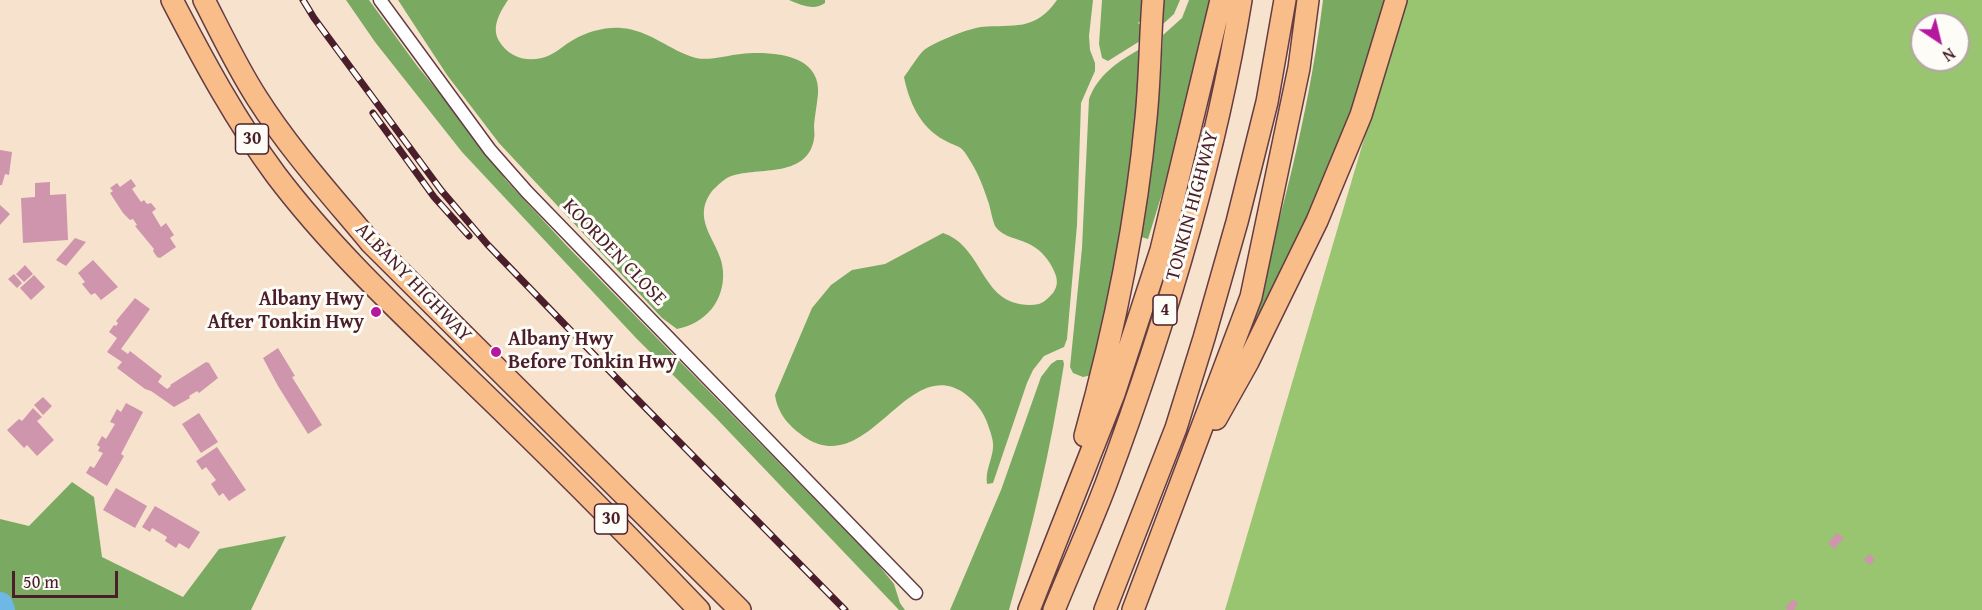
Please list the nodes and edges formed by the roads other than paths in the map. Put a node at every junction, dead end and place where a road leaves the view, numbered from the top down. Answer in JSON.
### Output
{"nodes":[{"id":1,"x":172,"y":0,"type":"edge"},
{"id":2,"x":204,"y":0,"type":"edge"},
{"id":3,"x":380,"y":0,"type":"edge"},
{"id":4,"x":1153,"y":0,"type":"edge"},
{"id":5,"x":1221,"y":0,"type":"edge"},
{"id":6,"x":1241,"y":0,"type":"edge"},
{"id":7,"x":1285,"y":0,"type":"edge"},
{"id":8,"x":1308,"y":0,"type":"edge"},
{"id":9,"x":1396,"y":0,"type":"edge"},
{"id":10,"x":1181,"y":482,"type":"junction"},
{"id":11,"x":1047,"y":566,"type":"junction"},
{"id":12,"x":916,"y":593,"type":"dead end"},
{"id":13,"x":699,"y":610,"type":"edge"},
{"id":14,"x":740,"y":610,"type":"edge"},
{"id":15,"x":1029,"y":610,"type":"edge"},
{"id":16,"x":1054,"y":610,"type":"edge"},
{"id":17,"x":1105,"y":610,"type":"edge"},
{"id":18,"x":1132,"y":610,"type":"edge"}],
"edges":[{"from":1,"to":13,"type":"highway","name":"ALBANY HIGHWAY","number":"30"},
{"from":2,"to":14,"type":"highway","name":"ALBANY HIGHWAY","number":"30"},
{"from":3,"to":12,"type":"street","name":"KOORDEN CLOSE"},
{"from":4,"to":11,"type":"highway"},
{"from":5,"to":11,"type":"highway"},
{"from":6,"to":16,"type":"highway","name":"TONKIN HIGHWAY","number":"4"},
{"from":7,"to":17,"type":"highway"},
{"from":8,"to":10,"type":"highway"},
{"from":9,"to":10,"type":"highway"},
{"from":10,"to":18,"type":"highway"},
{"from":11,"to":15,"type":"highway"}]}
